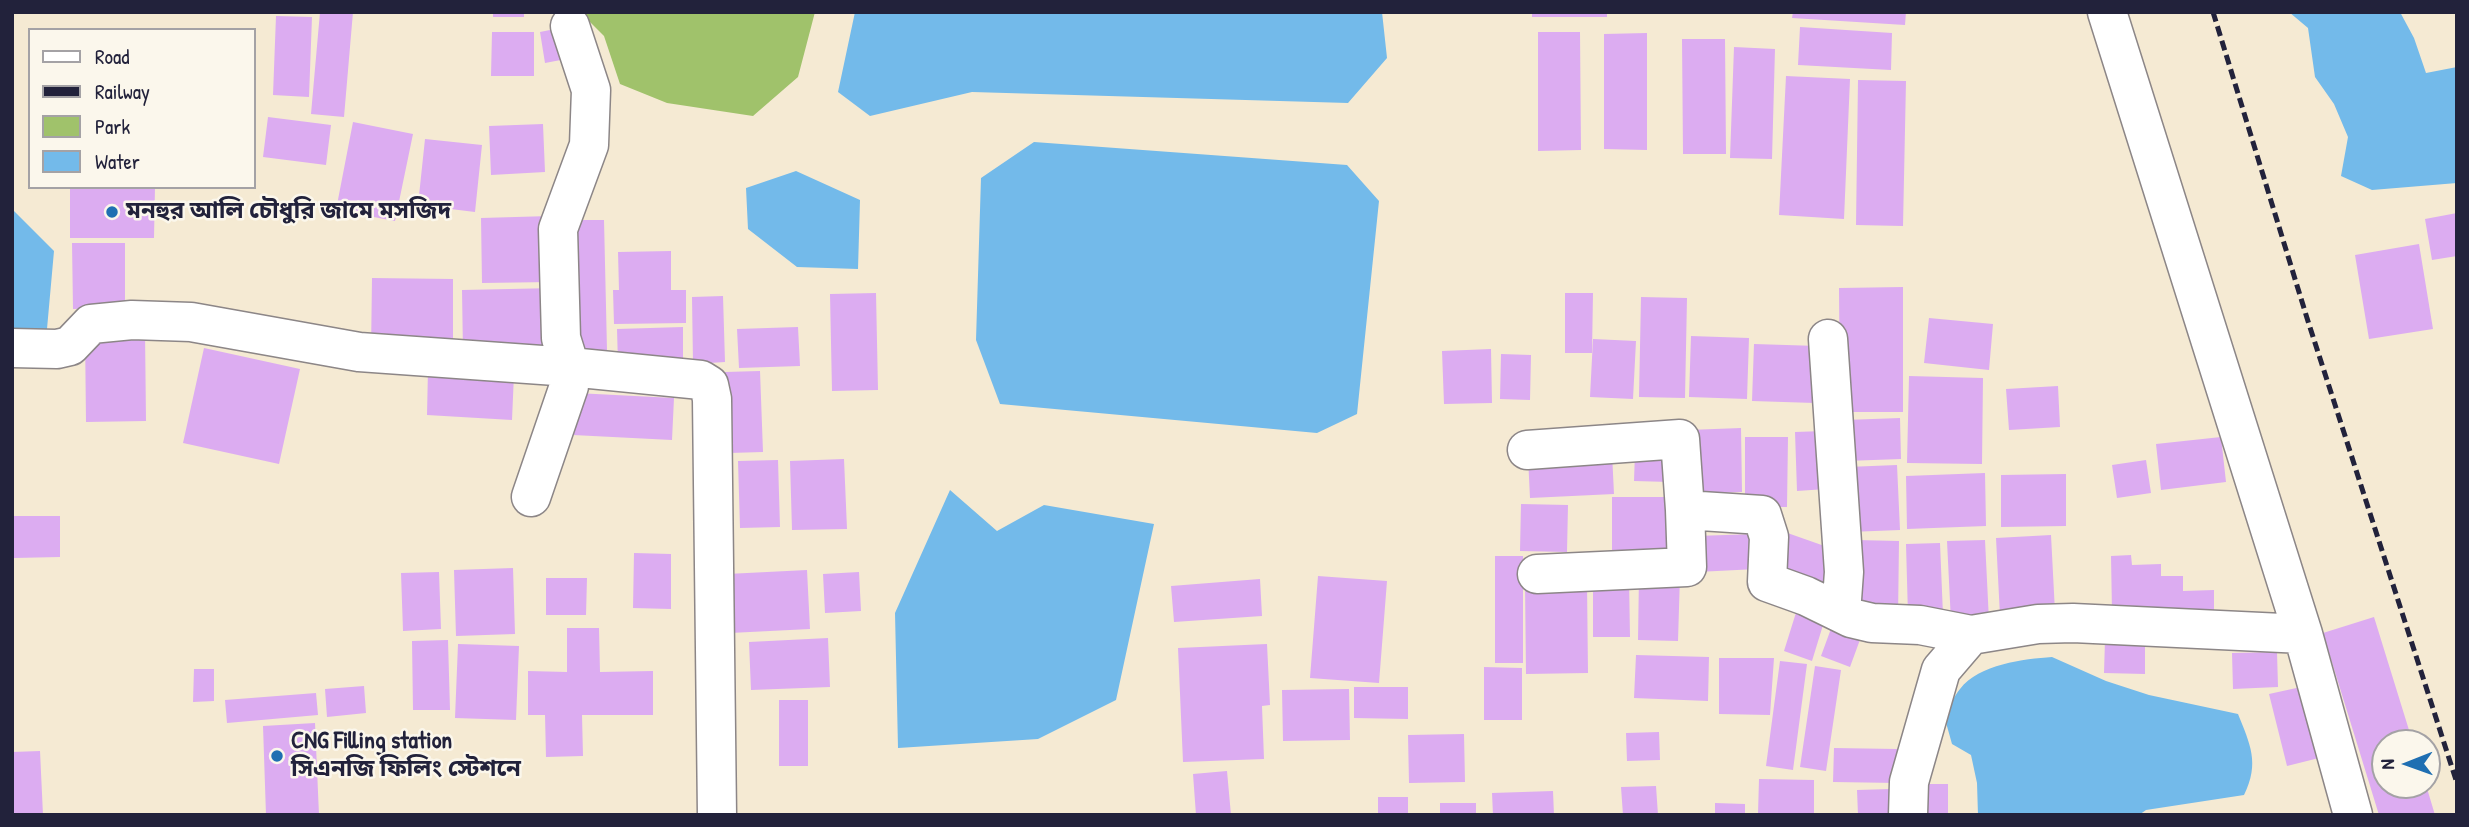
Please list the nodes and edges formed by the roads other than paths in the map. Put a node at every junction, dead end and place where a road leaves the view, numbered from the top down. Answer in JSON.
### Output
{"nodes":[{"id":1,"x":2107,"y":12,"type":"edge"},
{"id":2,"x":570,"y":26,"type":"dead end"},
{"id":3,"x":1828,"y":338,"type":"dead end"},
{"id":4,"x":12,"y":348,"type":"edge"},
{"id":5,"x":570,"y":367,"type":"junction"},
{"id":6,"x":1527,"y":450,"type":"dead end"},
{"id":7,"x":531,"y":497,"type":"dead end"},
{"id":8,"x":1685,"y":510,"type":"junction"},
{"id":9,"x":1537,"y":574,"type":"dead end"},
{"id":10,"x":1841,"y":613,"type":"junction"},
{"id":11,"x":2303,"y":634,"type":"junction"},
{"id":12,"x":1971,"y":635,"type":"junction"},
{"id":13,"x":717,"y":815,"type":"edge"},
{"id":14,"x":1908,"y":815,"type":"edge"},
{"id":15,"x":2353,"y":815,"type":"edge"}],
"edges":[{"from":1,"to":11,"type":"street"},
{"from":2,"to":5,"type":"street"},
{"from":3,"to":10,"type":"street"},
{"from":4,"to":5,"type":"street"},
{"from":5,"to":7,"type":"street"},
{"from":5,"to":13,"type":"street"},
{"from":6,"to":8,"type":"street"},
{"from":8,"to":9,"type":"street"},
{"from":8,"to":10,"type":"street"},
{"from":10,"to":12,"type":"street"},
{"from":11,"to":12,"type":"street"},
{"from":11,"to":15,"type":"street"},
{"from":12,"to":14,"type":"street"}]}
